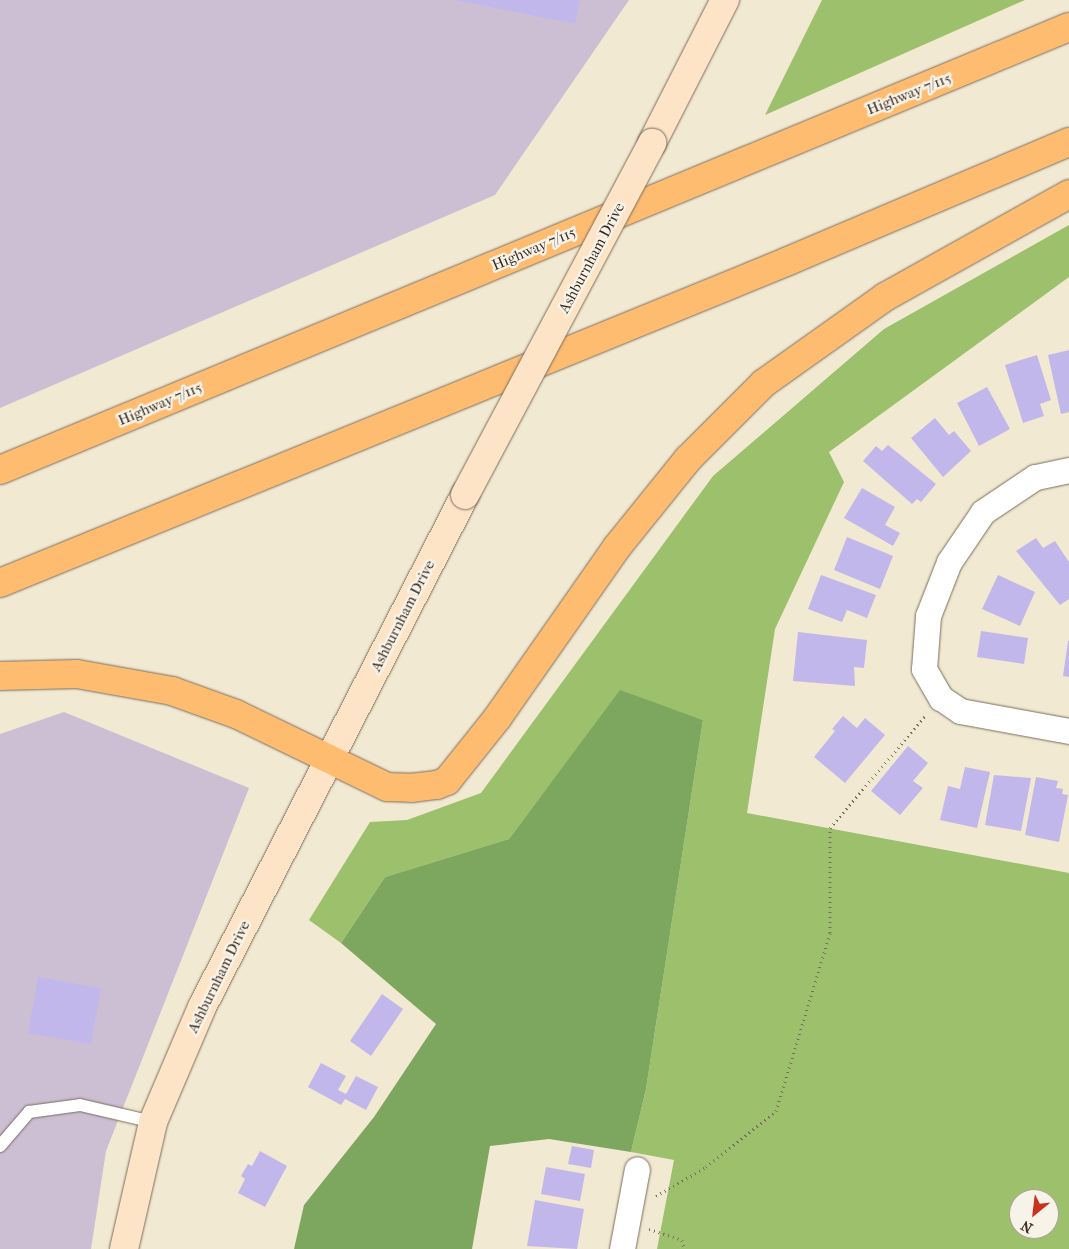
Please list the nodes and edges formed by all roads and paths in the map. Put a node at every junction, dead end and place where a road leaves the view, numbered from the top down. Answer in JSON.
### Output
{"nodes":[{"id":1,"x":725,"y":0,"type":"edge"},
{"id":2,"x":1069,"y":27,"type":"edge"},
{"id":3,"x":1069,"y":142,"type":"edge"},
{"id":4,"x":1069,"y":194,"type":"edge"},
{"id":5,"x":0,"y":470,"type":"edge"},
{"id":6,"x":1069,"y":470,"type":"edge"},
{"id":7,"x":0,"y":583,"type":"edge"},
{"id":8,"x":0,"y":676,"type":"edge"},
{"id":9,"x":940,"y":698,"type":"junction"},
{"id":10,"x":1069,"y":731,"type":"edge"},
{"id":11,"x":328,"y":761,"type":"junction"},
{"id":12,"x":153,"y":1122,"type":"junction"},
{"id":13,"x":0,"y":1146,"type":"edge"},
{"id":14,"x":637,"y":1169,"type":"dead end"},
{"id":15,"x":628,"y":1217,"type":"junction"},
{"id":16,"x":124,"y":1249,"type":"edge"},
{"id":17,"x":622,"y":1249,"type":"edge"},
{"id":18,"x":684,"y":1249,"type":"edge"}],
"edges":[{"from":1,"to":11,"type":"main road","name":"Ashburnham Drive","bridge":true},
{"from":2,"to":5,"type":"highway","name":"Highway 7/115"},
{"from":3,"to":7,"type":"highway"},
{"from":4,"to":11,"type":"highway"},
{"from":6,"to":9,"type":"street"},
{"from":8,"to":11,"type":"highway"},
{"from":9,"to":10,"type":"street"},
{"from":9,"to":15,"type":"path"},
{"from":11,"to":12,"type":"main road","name":"Ashburnham Drive"},
{"from":12,"to":13,"type":"lane"},
{"from":12,"to":16,"type":"main road","name":"Ashburnham Drive"},
{"from":14,"to":15,"type":"street"},
{"from":15,"to":17,"type":"street"},
{"from":15,"to":18,"type":"path"}]}
